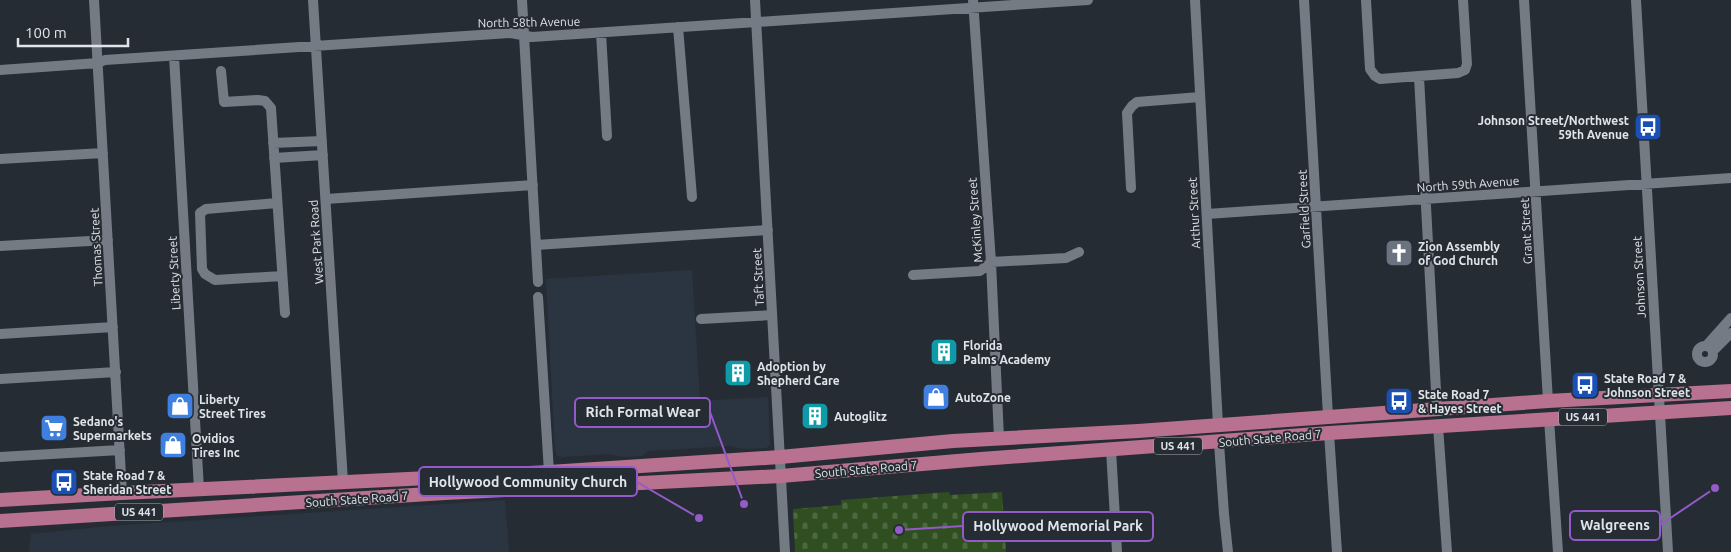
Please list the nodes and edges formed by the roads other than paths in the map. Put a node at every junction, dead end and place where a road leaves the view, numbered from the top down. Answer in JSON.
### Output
{"nodes":[{"id":1,"x":94,"y":0,"type":"edge"},
{"id":2,"x":314,"y":0,"type":"edge"},
{"id":3,"x":522,"y":0,"type":"edge"},
{"id":4,"x":755,"y":0,"type":"edge"},
{"id":5,"x":1088,"y":0,"type":"edge"},
{"id":6,"x":1195,"y":0,"type":"edge"},
{"id":7,"x":1304,"y":0,"type":"edge"},
{"id":8,"x":1366,"y":0,"type":"edge"},
{"id":9,"x":1463,"y":0,"type":"edge"},
{"id":10,"x":1524,"y":0,"type":"edge"},
{"id":11,"x":1636,"y":0,"type":"edge"},
{"id":12,"x":974,"y":4,"type":"edge"},
{"id":13,"x":756,"y":22,"type":"junction"},
{"id":14,"x":678,"y":27,"type":"junction"},
{"id":15,"x":601,"y":33,"type":"junction"},
{"id":16,"x":524,"y":35,"type":"junction"},
{"id":17,"x":316,"y":45,"type":"junction"},
{"id":18,"x":174,"y":56,"type":"junction"},
{"id":19,"x":98,"y":63,"type":"junction"},
{"id":20,"x":0,"y":70,"type":"edge"},
{"id":21,"x":221,"y":71,"type":"dead end"},
{"id":22,"x":1419,"y":77,"type":"junction"},
{"id":23,"x":1200,"y":97,"type":"junction"},
{"id":24,"x":607,"y":136,"type":"dead end"},
{"id":25,"x":322,"y":141,"type":"junction"},
{"id":26,"x":274,"y":143,"type":"junction"},
{"id":27,"x":103,"y":153,"type":"junction"},
{"id":28,"x":323,"y":155,"type":"junction"},
{"id":29,"x":274,"y":158,"type":"junction"},
{"id":30,"x":0,"y":159,"type":"edge"},
{"id":31,"x":1731,"y":178,"type":"edge"},
{"id":32,"x":1646,"y":184,"type":"junction"},
{"id":33,"x":533,"y":186,"type":"junction"},
{"id":34,"x":1131,"y":188,"type":"dead end"},
{"id":35,"x":1536,"y":191,"type":"junction"},
{"id":36,"x":692,"y":197,"type":"dead end"},
{"id":37,"x":326,"y":199,"type":"junction"},
{"id":38,"x":1426,"y":200,"type":"junction"},
{"id":39,"x":277,"y":203,"type":"junction"},
{"id":40,"x":1316,"y":207,"type":"junction"},
{"id":41,"x":1207,"y":214,"type":"junction"},
{"id":42,"x":768,"y":230,"type":"junction"},
{"id":43,"x":108,"y":240,"type":"junction"},
{"id":44,"x":536,"y":245,"type":"junction"},
{"id":45,"x":0,"y":246,"type":"edge"},
{"id":46,"x":1079,"y":252,"type":"dead end"},
{"id":47,"x":991,"y":262,"type":"junction"},
{"id":48,"x":913,"y":275,"type":"dead end"},
{"id":49,"x":282,"y":276,"type":"junction"},
{"id":50,"x":538,"y":282,"type":"dead end"},
{"id":51,"x":538,"y":297,"type":"dead end"},
{"id":52,"x":285,"y":313,"type":"dead end"},
{"id":53,"x":772,"y":315,"type":"junction"},
{"id":54,"x":701,"y":318,"type":"dead end"},
{"id":55,"x":1731,"y":318,"type":"edge"},
{"id":56,"x":113,"y":327,"type":"junction"},
{"id":57,"x":1731,"y":333,"type":"edge"},
{"id":58,"x":0,"y":334,"type":"edge"},
{"id":59,"x":116,"y":372,"type":"junction"},
{"id":60,"x":0,"y":379,"type":"edge"},
{"id":61,"x":1731,"y":391,"type":"edge"},
{"id":62,"x":1659,"y":395,"type":"junction"},
{"id":63,"x":1548,"y":401,"type":"junction"},
{"id":64,"x":1456,"y":407,"type":"junction"},
{"id":65,"x":1731,"y":408,"type":"edge"},
{"id":66,"x":1437,"y":409,"type":"junction"},
{"id":67,"x":1660,"y":412,"type":"junction"},
{"id":68,"x":1328,"y":416,"type":"junction"},
{"id":69,"x":1549,"y":419,"type":"junction"},
{"id":70,"x":1218,"y":425,"type":"junction"},
{"id":71,"x":1438,"y":426,"type":"junction"},
{"id":72,"x":1418,"y":427,"type":"junction"},
{"id":73,"x":1130,"y":432,"type":"junction"},
{"id":74,"x":1329,"y":434,"type":"junction"},
{"id":75,"x":999,"y":438,"type":"junction"},
{"id":76,"x":1219,"y":443,"type":"junction"},
{"id":77,"x":120,"y":450,"type":"junction"},
{"id":78,"x":1111,"y":450,"type":"junction"},
{"id":79,"x":0,"y":457,"type":"edge"},
{"id":80,"x":780,"y":457,"type":"junction"},
{"id":81,"x":981,"y":459,"type":"junction"},
{"id":82,"x":587,"y":469,"type":"junction"},
{"id":83,"x":549,"y":472,"type":"junction"},
{"id":84,"x":781,"y":476,"type":"junction"},
{"id":85,"x":402,"y":479,"type":"junction"},
{"id":86,"x":343,"y":482,"type":"junction"},
{"id":87,"x":573,"y":486,"type":"junction"},
{"id":88,"x":199,"y":489,"type":"junction"},
{"id":89,"x":533,"y":489,"type":"junction"},
{"id":90,"x":120,"y":493,"type":"junction"},
{"id":91,"x":383,"y":497,"type":"junction"},
{"id":92,"x":0,"y":500,"type":"edge"},
{"id":93,"x":323,"y":501,"type":"junction"},
{"id":94,"x":104,"y":514,"type":"junction"},
{"id":95,"x":0,"y":521,"type":"edge"},
{"id":96,"x":785,"y":552,"type":"edge"},
{"id":97,"x":1117,"y":552,"type":"edge"},
{"id":98,"x":1228,"y":552,"type":"edge"},
{"id":99,"x":1337,"y":552,"type":"edge"},
{"id":100,"x":1447,"y":552,"type":"edge"},
{"id":101,"x":1558,"y":552,"type":"edge"},
{"id":102,"x":1668,"y":552,"type":"edge"}],
"edges":[{"from":1,"to":19,"type":"street","name":"Thomas Street"},
{"from":2,"to":17,"type":"street","name":"West Park Road"},
{"from":3,"to":16,"type":"street"},
{"from":4,"to":13,"type":"street","name":"Taft Street"},
{"from":5,"to":12,"type":"street","name":"North 58th Avenue"},
{"from":6,"to":23,"type":"street","name":"Arthur Street"},
{"from":7,"to":40,"type":"street","name":"Garfield Street"},
{"from":8,"to":22,"type":"street"},
{"from":9,"to":22,"type":"street"},
{"from":10,"to":35,"type":"street","name":"Grant Street"},
{"from":11,"to":32,"type":"street","name":"Johnson Street"},
{"from":12,"to":13,"type":"street","name":"North 58th Avenue"},
{"from":12,"to":47,"type":"street","name":"McKinley Street"},
{"from":13,"to":14,"type":"street","name":"North 58th Avenue"},
{"from":13,"to":42,"type":"street","name":"Taft Street"},
{"from":14,"to":15,"type":"street","name":"North 58th Avenue"},
{"from":14,"to":36,"type":"street"},
{"from":15,"to":16,"type":"street","name":"North 58th Avenue"},
{"from":15,"to":24,"type":"street"},
{"from":16,"to":17,"type":"street","name":"North 58th Avenue"},
{"from":16,"to":33,"type":"street"},
{"from":17,"to":18,"type":"street","name":"North 58th Avenue"},
{"from":17,"to":25,"type":"street","name":"West Park Road"},
{"from":18,"to":19,"type":"street","name":"North 58th Avenue"},
{"from":18,"to":88,"type":"street","name":"Liberty Street"},
{"from":19,"to":20,"type":"street","name":"North 58th Avenue"},
{"from":19,"to":27,"type":"street","name":"Thomas Street"},
{"from":21,"to":26,"type":"street"},
{"from":22,"to":38,"type":"street"},
{"from":23,"to":34,"type":"street"},
{"from":23,"to":41,"type":"street","name":"Arthur Street"},
{"from":25,"to":26,"type":"street"},
{"from":25,"to":28,"type":"street","name":"West Park Road"},
{"from":26,"to":29,"type":"street"},
{"from":27,"to":30,"type":"street"},
{"from":27,"to":43,"type":"street","name":"Thomas Street"},
{"from":28,"to":29,"type":"street"},
{"from":28,"to":37,"type":"street","name":"West Park Road"},
{"from":29,"to":39,"type":"street"},
{"from":31,"to":32,"type":"street","name":"North 59th Avenue"},
{"from":32,"to":35,"type":"street","name":"North 59th Avenue"},
{"from":32,"to":62,"type":"street","name":"Johnson Street"},
{"from":33,"to":37,"type":"street"},
{"from":33,"to":44,"type":"street"},
{"from":35,"to":38,"type":"street","name":"North 59th Avenue"},
{"from":35,"to":63,"type":"street","name":"Grant Street"},
{"from":37,"to":86,"type":"street","name":"West Park Road"},
{"from":38,"to":40,"type":"street","name":"North 59th Avenue"},
{"from":38,"to":66,"type":"street"},
{"from":39,"to":49,"type":"street"},
{"from":39,"to":49,"type":"street"},
{"from":40,"to":41,"type":"street","name":"North 59th Avenue"},
{"from":40,"to":68,"type":"street","name":"Garfield Street"},
{"from":41,"to":70,"type":"street","name":"Arthur Street"},
{"from":42,"to":44,"type":"street"},
{"from":42,"to":53,"type":"street","name":"Taft Street"},
{"from":43,"to":45,"type":"street"},
{"from":43,"to":56,"type":"street","name":"Thomas Street"},
{"from":44,"to":50,"type":"street"},
{"from":46,"to":47,"type":"street"},
{"from":47,"to":48,"type":"street"},
{"from":47,"to":75,"type":"street","name":"McKinley Street"},
{"from":49,"to":52,"type":"street"},
{"from":51,"to":83,"type":"street"},
{"from":53,"to":54,"type":"street"},
{"from":53,"to":80,"type":"street","name":"Taft Street"},
{"from":55,"to":57,"type":"street"},
{"from":56,"to":58,"type":"street"},
{"from":56,"to":59,"type":"street","name":"Thomas Street"},
{"from":59,"to":60,"type":"street"},
{"from":59,"to":77,"type":"street","name":"Thomas Street"},
{"from":61,"to":62,"type":"main road","name":"South State Road 7","number":"US 441"},
{"from":62,"to":63,"type":"main road","name":"South State Road 7","number":"US 441"},
{"from":62,"to":67,"type":"street","name":"Johnson Street"},
{"from":63,"to":64,"type":"main road","name":"South State Road 7","number":"US 441"},
{"from":64,"to":66,"type":"main road","name":"South State Road 7","number":"US 441"},
{"from":64,"to":71,"type":"main road"},
{"from":65,"to":67,"type":"main road","name":"South State Road 7","number":"US 441"},
{"from":66,"to":68,"type":"main road","name":"South State Road 7","number":"US 441"},
{"from":66,"to":72,"type":"main road"},
{"from":67,"to":69,"type":"main road","name":"South State Road 7","number":"US 441"},
{"from":67,"to":102,"type":"street","name":"Johnson Street"},
{"from":68,"to":70,"type":"main road","name":"South State Road 7","number":"US 441"},
{"from":69,"to":71,"type":"main road","name":"South State Road 7","number":"US 441"},
{"from":69,"to":101,"type":"street"},
{"from":70,"to":73,"type":"main road","name":"South State Road 7","number":"US 441"},
{"from":71,"to":72,"type":"main road","name":"South State Road 7","number":"US 441"},
{"from":71,"to":100,"type":"street"},
{"from":72,"to":74,"type":"main road","name":"South State Road 7","number":"US 441"},
{"from":73,"to":75,"type":"main road","name":"South State Road 7","number":"US 441"},
{"from":73,"to":78,"type":"main road"},
{"from":74,"to":76,"type":"main road","name":"South State Road 7","number":"US 441"},
{"from":74,"to":99,"type":"street"},
{"from":75,"to":80,"type":"main road","name":"South State Road 7","number":"US 441"},
{"from":75,"to":81,"type":"main road"},
{"from":76,"to":78,"type":"main road","name":"South State Road 7","number":"US 441"},
{"from":76,"to":98,"type":"street"},
{"from":77,"to":79,"type":"street"},
{"from":77,"to":90,"type":"street","name":"Thomas Street"},
{"from":78,"to":81,"type":"main road","name":"South State Road 7","number":"US 441"},
{"from":78,"to":97,"type":"street"},
{"from":80,"to":82,"type":"main road","name":"South State Road 7","number":"US 441"},
{"from":80,"to":84,"type":"street","name":"Taft Street"},
{"from":81,"to":84,"type":"main road","name":"South State Road 7","number":"US 441"},
{"from":82,"to":83,"type":"main road","name":"South State Road 7","number":"US 441"},
{"from":82,"to":87,"type":"main road"},
{"from":83,"to":85,"type":"main road","name":"South State Road 7","number":"US 441"},
{"from":83,"to":89,"type":"main road"},
{"from":84,"to":87,"type":"main road","name":"South State Road 7","number":"US 441"},
{"from":84,"to":96,"type":"street","name":"Taft Street"},
{"from":85,"to":86,"type":"main road","name":"South State Road 7","number":"US 441"},
{"from":85,"to":91,"type":"main road"},
{"from":86,"to":88,"type":"main road","name":"South State Road 7","number":"US 441"},
{"from":86,"to":93,"type":"main road"},
{"from":87,"to":89,"type":"main road","name":"South State Road 7","number":"US 441"},
{"from":88,"to":90,"type":"main road","name":"South State Road 7","number":"US 441"},
{"from":89,"to":91,"type":"main road","name":"South State Road 7","number":"US 441"},
{"from":90,"to":92,"type":"main road","name":"South State Road 7","number":"US 441"},
{"from":90,"to":94,"type":"main road"},
{"from":91,"to":93,"type":"main road","name":"South State Road 7","number":"US 441"},
{"from":93,"to":94,"type":"main road","name":"South State Road 7","number":"US 441"},
{"from":94,"to":95,"type":"main road","name":"South State Road 7","number":"US 441"}]}
